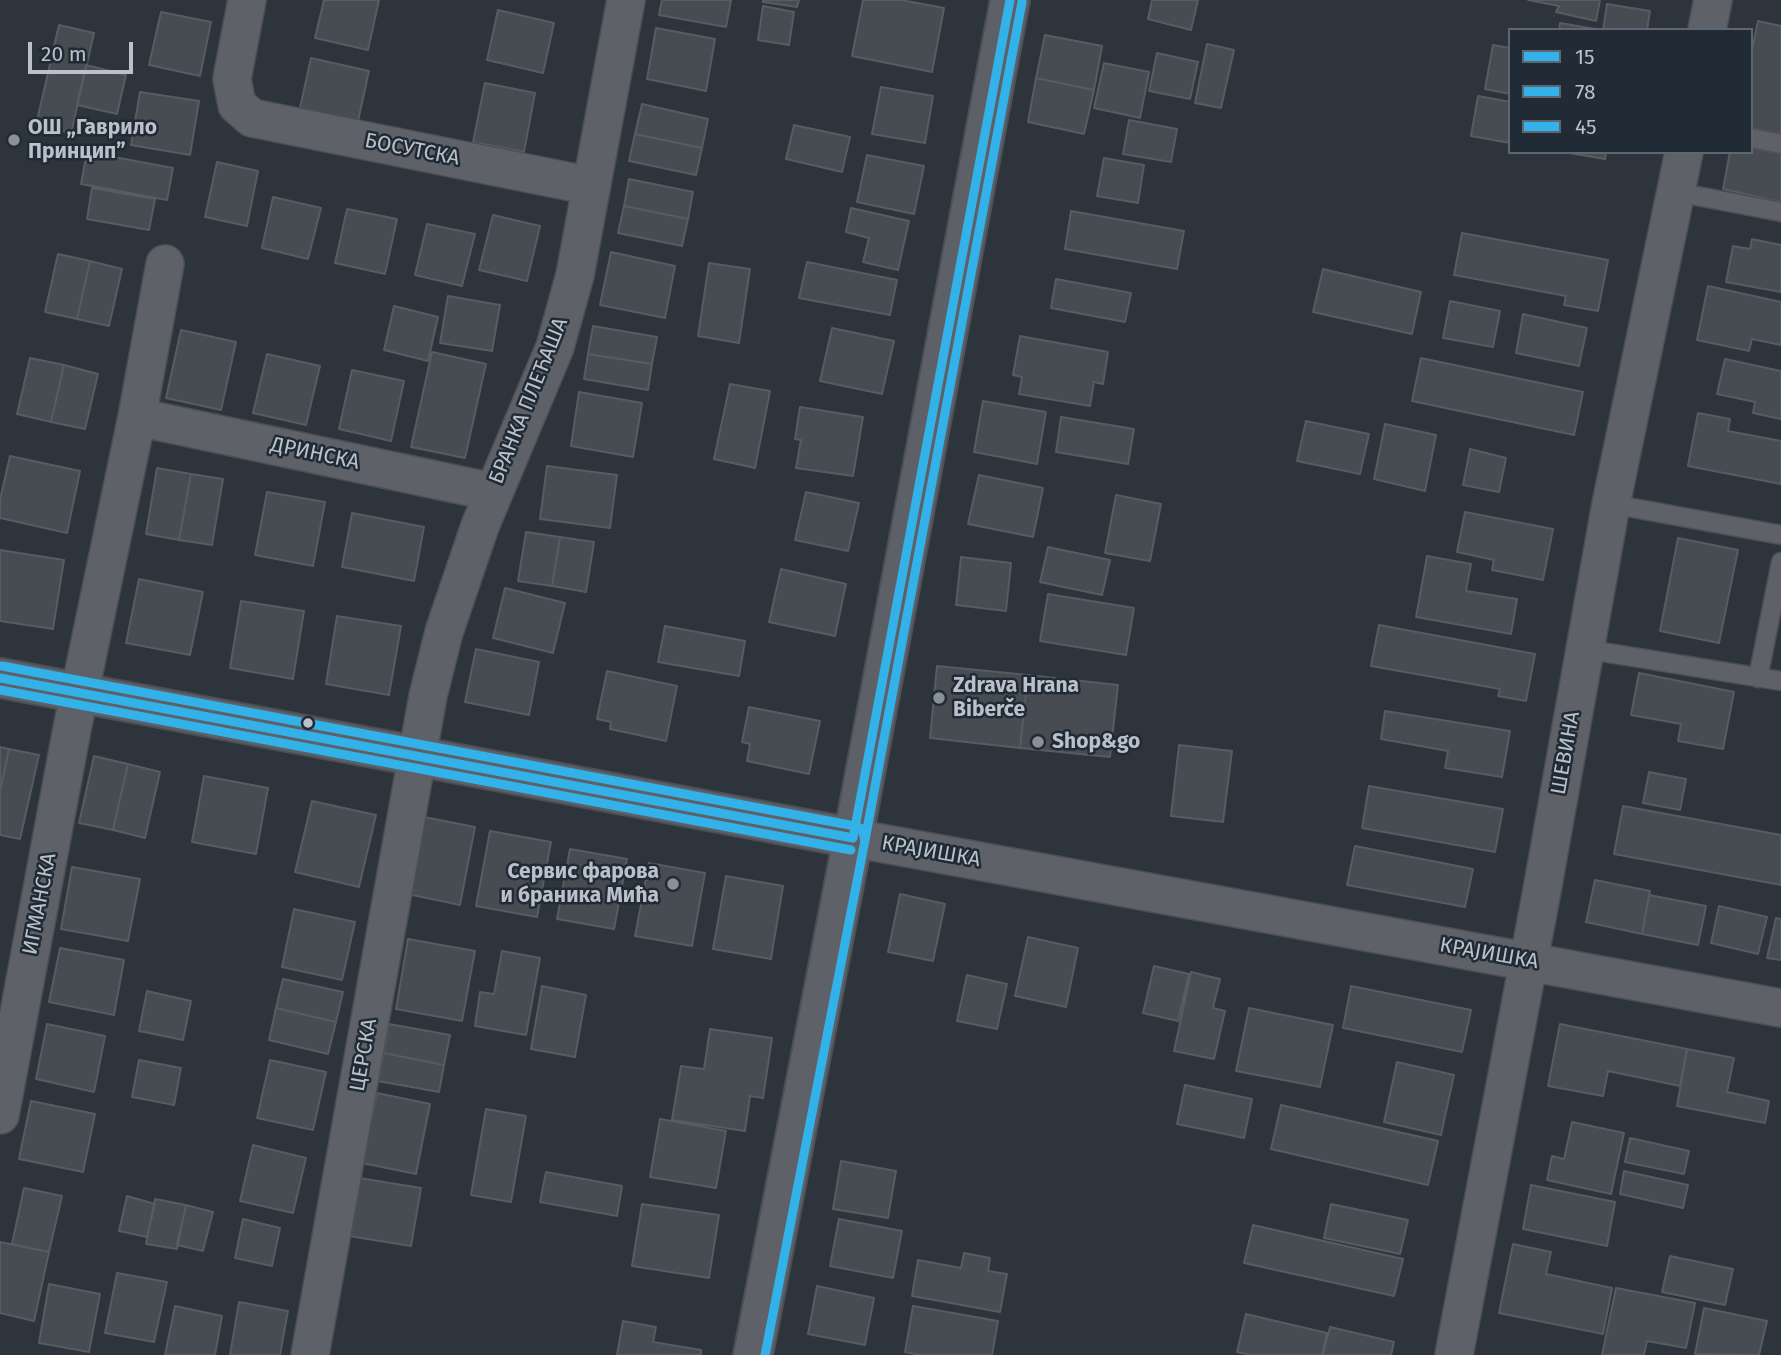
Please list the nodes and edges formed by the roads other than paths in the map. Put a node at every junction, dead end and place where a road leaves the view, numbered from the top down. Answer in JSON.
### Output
{"nodes":[{"id":1,"x":247,"y":0,"type":"edge"},
{"id":2,"x":626,"y":0,"type":"edge"},
{"id":3,"x":1010,"y":0,"type":"edge"},
{"id":4,"x":1713,"y":0,"type":"edge"},
{"id":5,"x":1707,"y":28,"type":"edge"},
{"id":6,"x":1753,"y":138,"type":"edge"},
{"id":7,"x":1781,"y":144,"type":"edge"},
{"id":8,"x":1684,"y":154,"type":"edge"},
{"id":9,"x":591,"y":186,"type":"junction"},
{"id":10,"x":1676,"y":192,"type":"junction"},
{"id":11,"x":1781,"y":212,"type":"edge"},
{"id":12,"x":165,"y":264,"type":"dead end"},
{"id":13,"x":137,"y":417,"type":"junction"},
{"id":14,"x":493,"y":492,"type":"junction"},
{"id":15,"x":1611,"y":503,"type":"junction"},
{"id":16,"x":1781,"y":535,"type":"edge"},
{"id":17,"x":1781,"y":562,"type":"edge"},
{"id":18,"x":1584,"y":649,"type":"junction"},
{"id":19,"x":0,"y":678,"type":"edge"},
{"id":20,"x":1758,"y":678,"type":"junction"},
{"id":21,"x":1781,"y":681,"type":"edge"},
{"id":22,"x":79,"y":692,"type":"junction"},
{"id":23,"x":418,"y":755,"type":"junction"},
{"id":24,"x":853,"y":838,"type":"junction"},
{"id":25,"x":1528,"y":961,"type":"junction"},
{"id":26,"x":1781,"y":1008,"type":"edge"},
{"id":27,"x":0,"y":1115,"type":"edge"},
{"id":28,"x":310,"y":1355,"type":"edge"},
{"id":29,"x":753,"y":1355,"type":"edge"},
{"id":30,"x":1454,"y":1355,"type":"edge"}],
"edges":[{"from":1,"to":9,"type":"street","name":"БОСУТСКА"},
{"from":2,"to":9,"type":"street","name":"БРАНКА ПЛЕЋАША"},
{"from":3,"to":24,"type":"main road"},
{"from":4,"to":5,"type":"street"},
{"from":6,"to":7,"type":"lane"},
{"from":8,"to":10,"type":"street","name":"ШЕВИНА"},
{"from":9,"to":14,"type":"street","name":"БРАНКА ПЛЕЋАША"},
{"from":10,"to":11,"type":"lane"},
{"from":10,"to":15,"type":"street","name":"ШЕВИНА"},
{"from":12,"to":13,"type":"street"},
{"from":13,"to":14,"type":"street","name":"ДРИНСКА"},
{"from":13,"to":22,"type":"street"},
{"from":14,"to":23,"type":"street","name":"БРАНКА ПЛЕЋАША"},
{"from":15,"to":16,"type":"lane"},
{"from":15,"to":18,"type":"street","name":"ШЕВИНА"},
{"from":17,"to":20,"type":"lane"},
{"from":18,"to":20,"type":"lane"},
{"from":18,"to":25,"type":"street","name":"ШЕВИНА"},
{"from":19,"to":22,"type":"main road","name":"КРАЈИШКА"},
{"from":20,"to":21,"type":"lane"},
{"from":22,"to":23,"type":"main road","name":"КРАЈИШКА"},
{"from":22,"to":27,"type":"street","name":"ИГМАНСКА"},
{"from":23,"to":24,"type":"main road","name":"КРАЈИШКА"},
{"from":23,"to":28,"type":"street","name":"ЦЕРСКА"},
{"from":24,"to":25,"type":"street","name":"КРАЈИШКА"},
{"from":24,"to":29,"type":"street"},
{"from":25,"to":26,"type":"street","name":"КРАЈИШКА"},
{"from":25,"to":30,"type":"street","name":"ШЕВИНА"}]}
